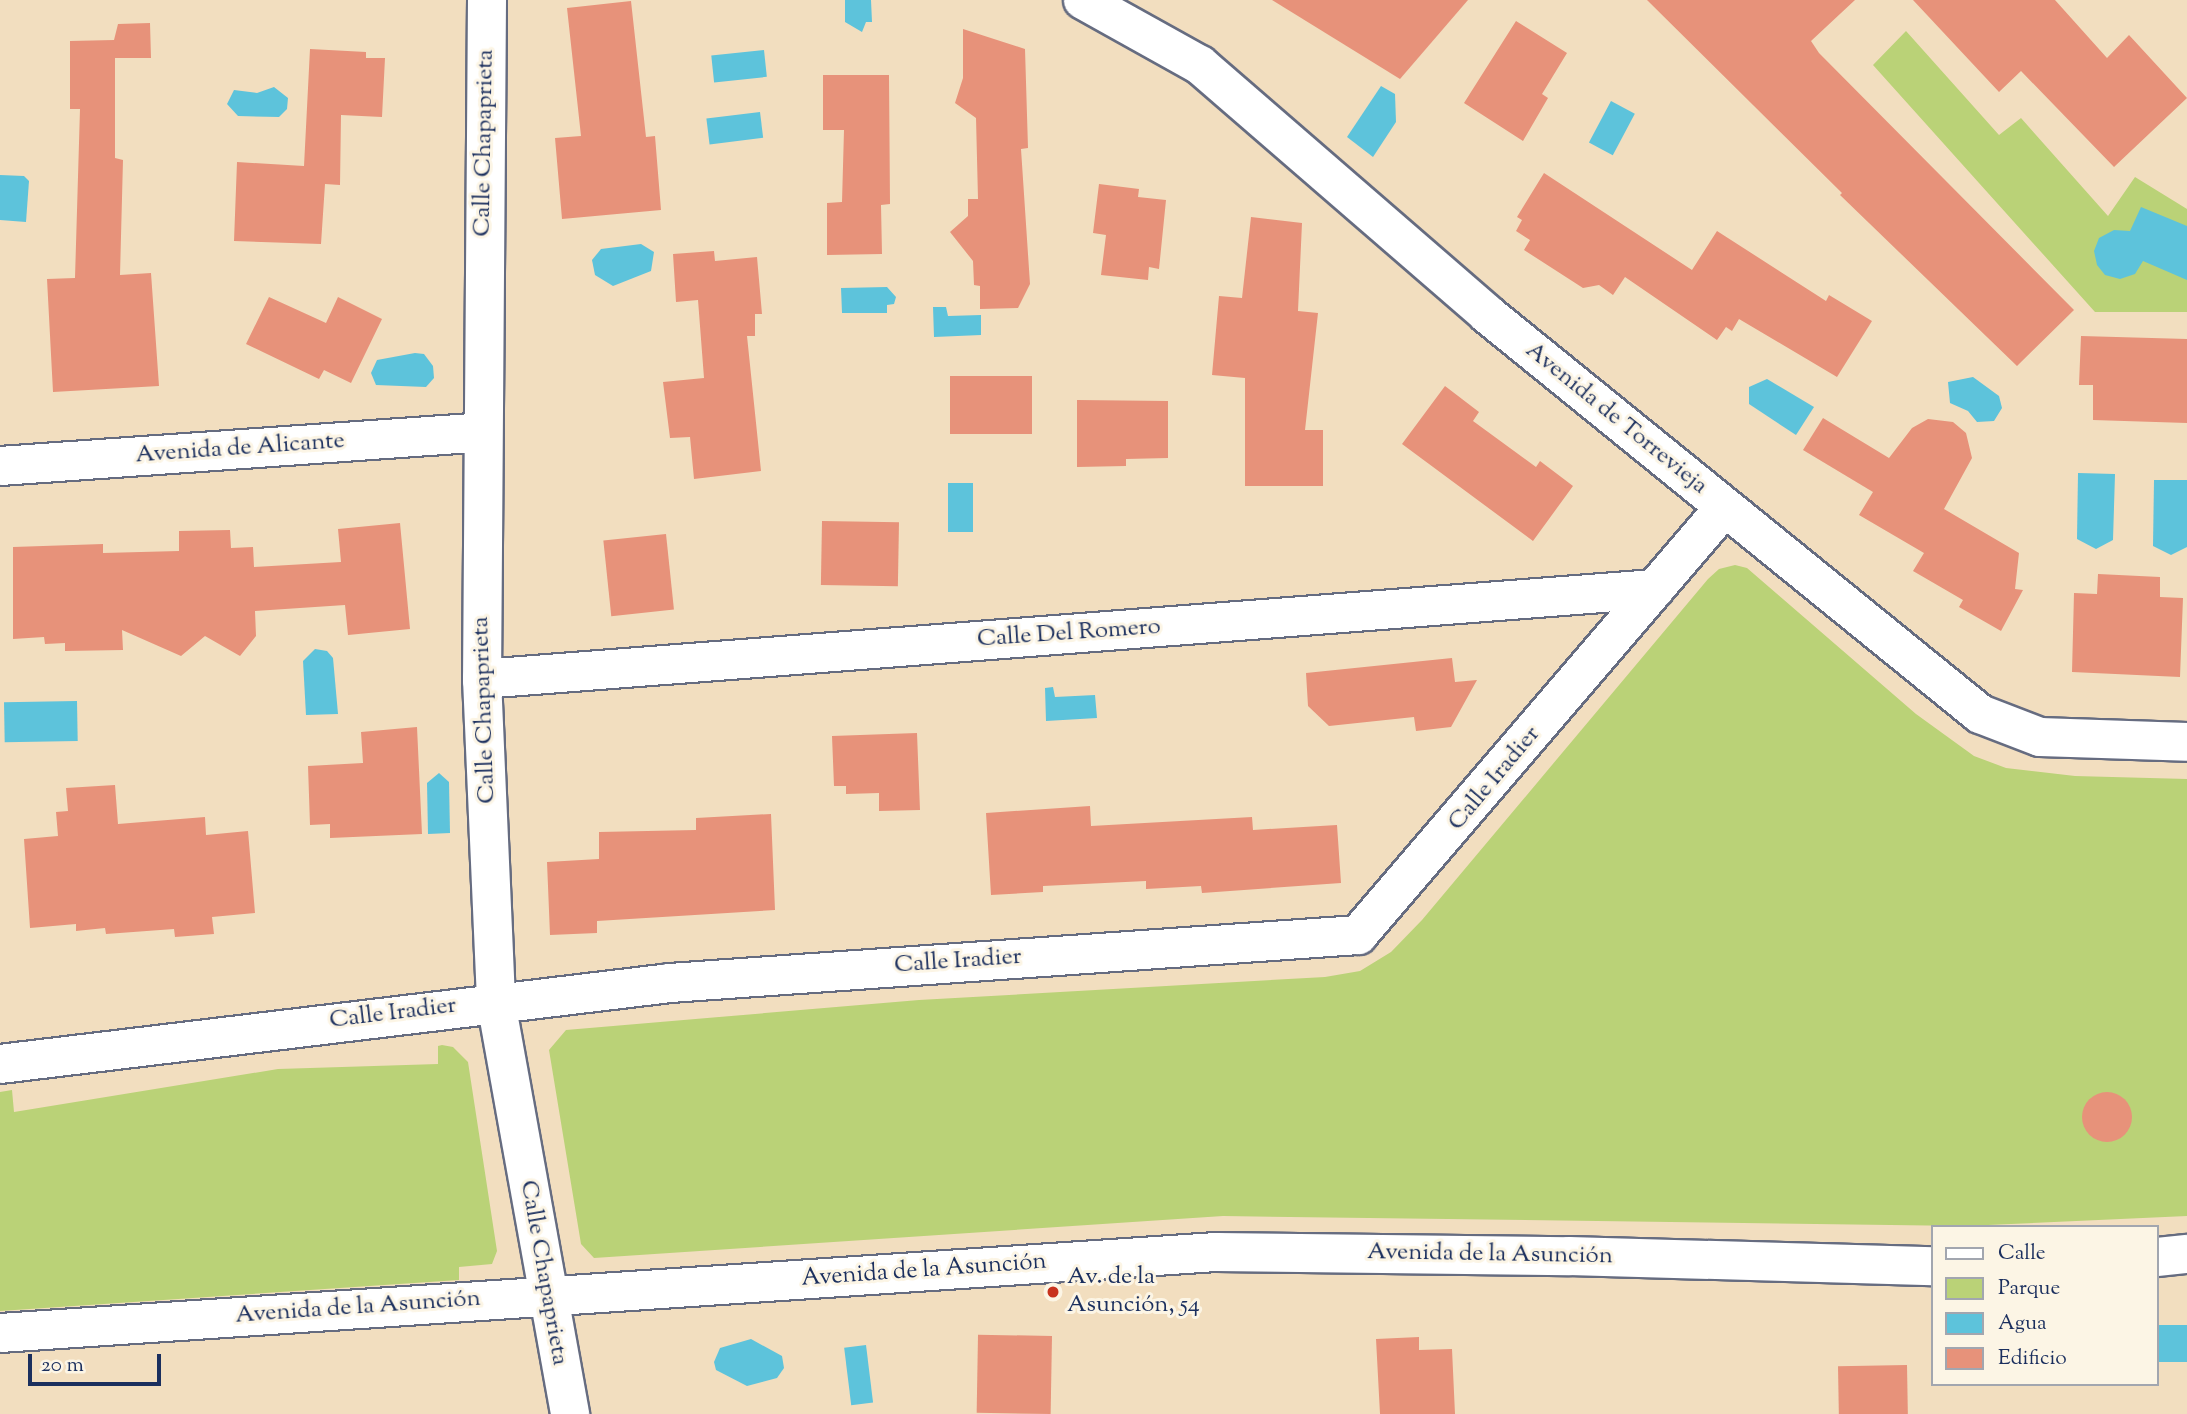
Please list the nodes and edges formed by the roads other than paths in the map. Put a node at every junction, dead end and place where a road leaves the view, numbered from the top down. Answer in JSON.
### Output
{"nodes":[{"id":1,"x":487,"y":0,"type":"edge"},
{"id":2,"x":1083,"y":0,"type":"edge"},
{"id":3,"x":481,"y":432,"type":"junction"},
{"id":4,"x":0,"y":466,"type":"edge"},
{"id":5,"x":1724,"y":508,"type":"junction"},
{"id":6,"x":1655,"y":589,"type":"junction"},
{"id":7,"x":482,"y":679,"type":"junction"},
{"id":8,"x":2187,"y":742,"type":"edge"},
{"id":9,"x":496,"y":1002,"type":"junction"},
{"id":10,"x":0,"y":1064,"type":"edge"},
{"id":11,"x":2187,"y":1254,"type":"edge"},
{"id":12,"x":2159,"y":1258,"type":"edge"},
{"id":13,"x":1932,"y":1266,"type":"edge"},
{"id":14,"x":546,"y":1297,"type":"junction"},
{"id":15,"x":0,"y":1333,"type":"edge"},
{"id":16,"x":570,"y":1414,"type":"edge"}],
"edges":[{"from":1,"to":3,"type":"street","name":"Calle Chapaprieta"},
{"from":2,"to":5,"type":"street","name":"Avenida de Torrevieja"},
{"from":3,"to":4,"type":"street","name":"Avenida de Alicante"},
{"from":3,"to":7,"type":"street","name":"Calle Chapaprieta"},
{"from":5,"to":6,"type":"street","name":"Calle Iradier"},
{"from":5,"to":8,"type":"street","name":"Avenida de Torrevieja"},
{"from":6,"to":7,"type":"street","name":"Calle Del Romero"},
{"from":6,"to":9,"type":"street","name":"Calle Iradier"},
{"from":7,"to":9,"type":"street","name":"Calle Chapaprieta"},
{"from":9,"to":10,"type":"street","name":"Calle Iradier"},
{"from":9,"to":14,"type":"street","name":"Calle Chapaprieta"},
{"from":11,"to":12,"type":"street"},
{"from":13,"to":14,"type":"street","name":"Avenida de la Asunción"},
{"from":14,"to":15,"type":"street","name":"Avenida de la Asunción"},
{"from":14,"to":16,"type":"street","name":"Calle Chapaprieta"}]}
